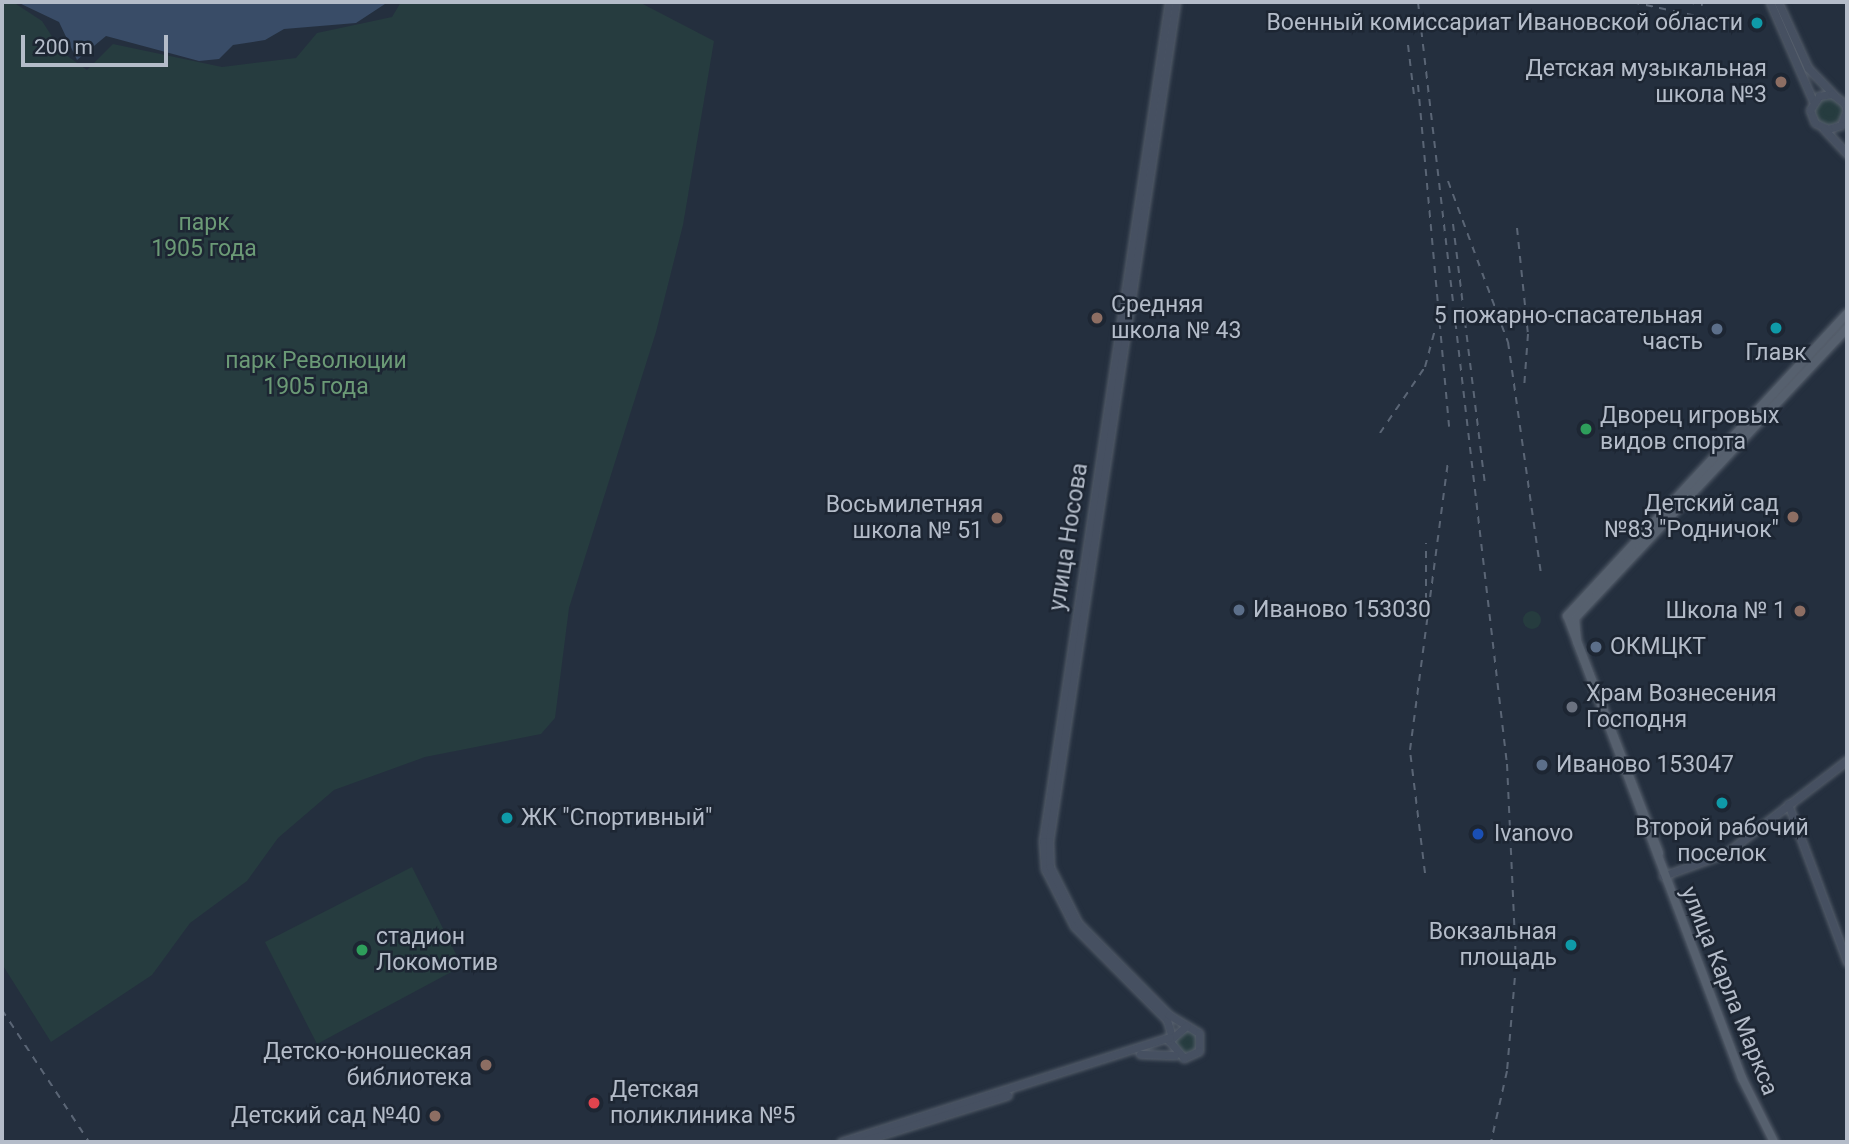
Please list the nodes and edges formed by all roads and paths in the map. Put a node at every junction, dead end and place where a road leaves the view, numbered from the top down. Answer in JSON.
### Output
{"nodes":[{"id":1,"x":1169,"y":2,"type":"edge"},
{"id":2,"x":1176,"y":2,"type":"edge"},
{"id":3,"x":1770,"y":2,"type":"edge"},
{"id":4,"x":1778,"y":2,"type":"edge"},
{"id":5,"x":1836,"y":95,"type":"junction"},
{"id":6,"x":1813,"y":101,"type":"junction"},
{"id":7,"x":1156,"y":110,"type":"junction"},
{"id":8,"x":1847,"y":116,"type":"edge"},
{"id":9,"x":1823,"y":129,"type":"junction"},
{"id":10,"x":1847,"y":154,"type":"edge"},
{"id":11,"x":1847,"y":314,"type":"edge"},
{"id":12,"x":1847,"y":328,"type":"edge"},
{"id":13,"x":1822,"y":341,"type":"junction"},
{"id":14,"x":1829,"y":348,"type":"junction"},
{"id":15,"x":1715,"y":461,"type":"junction"},
{"id":16,"x":1847,"y":760,"type":"edge"},
{"id":17,"x":1788,"y":804,"type":"junction"},
{"id":18,"x":1665,"y":876,"type":"junction"},
{"id":19,"x":1847,"y":962,"type":"edge"},
{"id":20,"x":1136,"y":987,"type":"junction"},
{"id":21,"x":1186,"y":1026,"type":"junction"},
{"id":22,"x":1170,"y":1036,"type":"junction"},
{"id":23,"x":1175,"y":1055,"type":"junction"},
{"id":24,"x":842,"y":1142,"type":"edge"},
{"id":25,"x":859,"y":1142,"type":"edge"},
{"id":26,"x":1774,"y":1142,"type":"edge"}],
"edges":[{"from":1,"to":7,"type":"main road","name":"улица Носова"},
{"from":2,"to":7,"type":"main road","name":"улица Носова"},
{"from":3,"to":6,"type":"main road"},
{"from":4,"to":5,"type":"main road"},
{"from":5,"to":6,"type":"main road"},
{"from":5,"to":8,"type":"main road"},
{"from":6,"to":9,"type":"main road"},
{"from":7,"to":20,"type":"main road","name":"улица Носова"},
{"from":8,"to":9,"type":"main road"},
{"from":9,"to":10,"type":"main road"},
{"from":11,"to":13,"type":"main road"},
{"from":12,"to":14,"type":"main road"},
{"from":13,"to":14,"type":"main road"},
{"from":13,"to":15,"type":"main road"},
{"from":14,"to":15,"type":"main road"},
{"from":15,"to":18,"type":"main road","name":"улица Карла Маркса"},
{"from":16,"to":17,"type":"main road"},
{"from":17,"to":18,"type":"main road"},
{"from":17,"to":19,"type":"main road"},
{"from":18,"to":26,"type":"main road","name":"улица Карла Маркса"},
{"from":20,"to":21,"type":"main road","name":"улица Носова"},
{"from":20,"to":22,"type":"main road","name":"улица Носова"},
{"from":21,"to":22,"type":"main road"},
{"from":21,"to":23,"type":"main road"},
{"from":22,"to":23,"type":"main road"},
{"from":22,"to":24,"type":"main road"},
{"from":23,"to":25,"type":"main road"}]}
